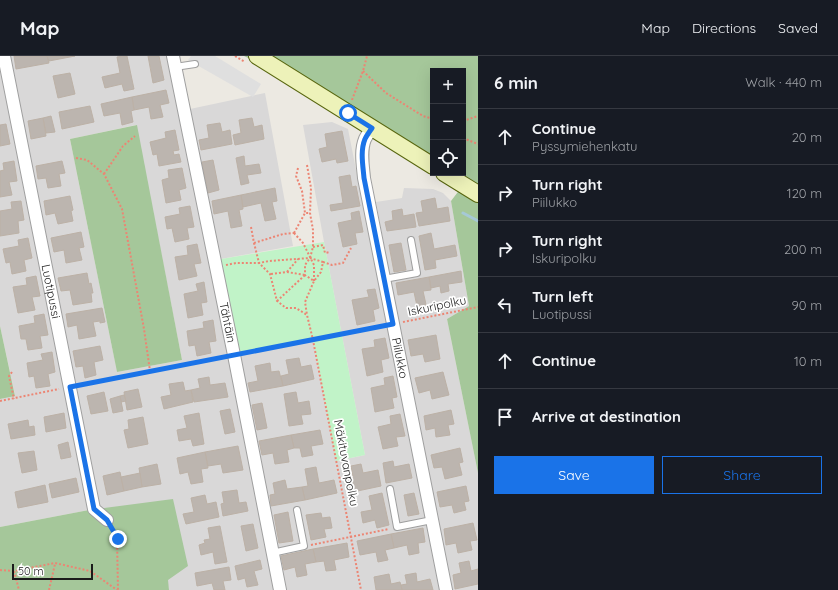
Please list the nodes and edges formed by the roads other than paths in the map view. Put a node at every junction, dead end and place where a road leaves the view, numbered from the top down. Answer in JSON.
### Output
{"nodes":[{"id":1,"x":4,"y":56,"type":"edge"},
{"id":2,"x":257,"y":56,"type":"edge"},
{"id":3,"x":174,"y":61,"type":"edge"},
{"id":4,"x":195,"y":64,"type":"dead end"},
{"id":5,"x":372,"y":128,"type":"junction"},
{"id":6,"x":430,"y":164,"type":"edge"},
{"id":7,"x":449,"y":176,"type":"edge"},
{"id":8,"x":478,"y":194,"type":"edge"},
{"id":9,"x":411,"y":240,"type":"dead end"},
{"id":10,"x":384,"y":279,"type":"junction"},
{"id":11,"x":390,"y":489,"type":"dead end"},
{"id":12,"x":297,"y":510,"type":"dead end"},
{"id":13,"x":107,"y":520,"type":"road end"},
{"id":14,"x":432,"y":520,"type":"junction"},
{"id":15,"x":272,"y":552,"type":"junction"},
{"id":16,"x":280,"y":590,"type":"edge"},
{"id":17,"x":446,"y":590,"type":"edge"}],
"edges":[{"from":1,"to":13,"type":"street","name":"Luotipussi"},
{"from":2,"to":5,"type":"street"},
{"from":3,"to":4,"type":"lane"},
{"from":3,"to":15,"type":"street","name":"Tähtäin"},
{"from":5,"to":6,"type":"street"},
{"from":5,"to":10,"type":"street","name":"Piilukko"},
{"from":7,"to":8,"type":"street"},
{"from":9,"to":10,"type":"lane"},
{"from":10,"to":14,"type":"street","name":"Piilukko"},
{"from":11,"to":14,"type":"lane"},
{"from":12,"to":15,"type":"lane"},
{"from":14,"to":17,"type":"street","name":"Piilukko"},
{"from":15,"to":16,"type":"street","name":"Tähtäin"}]}
